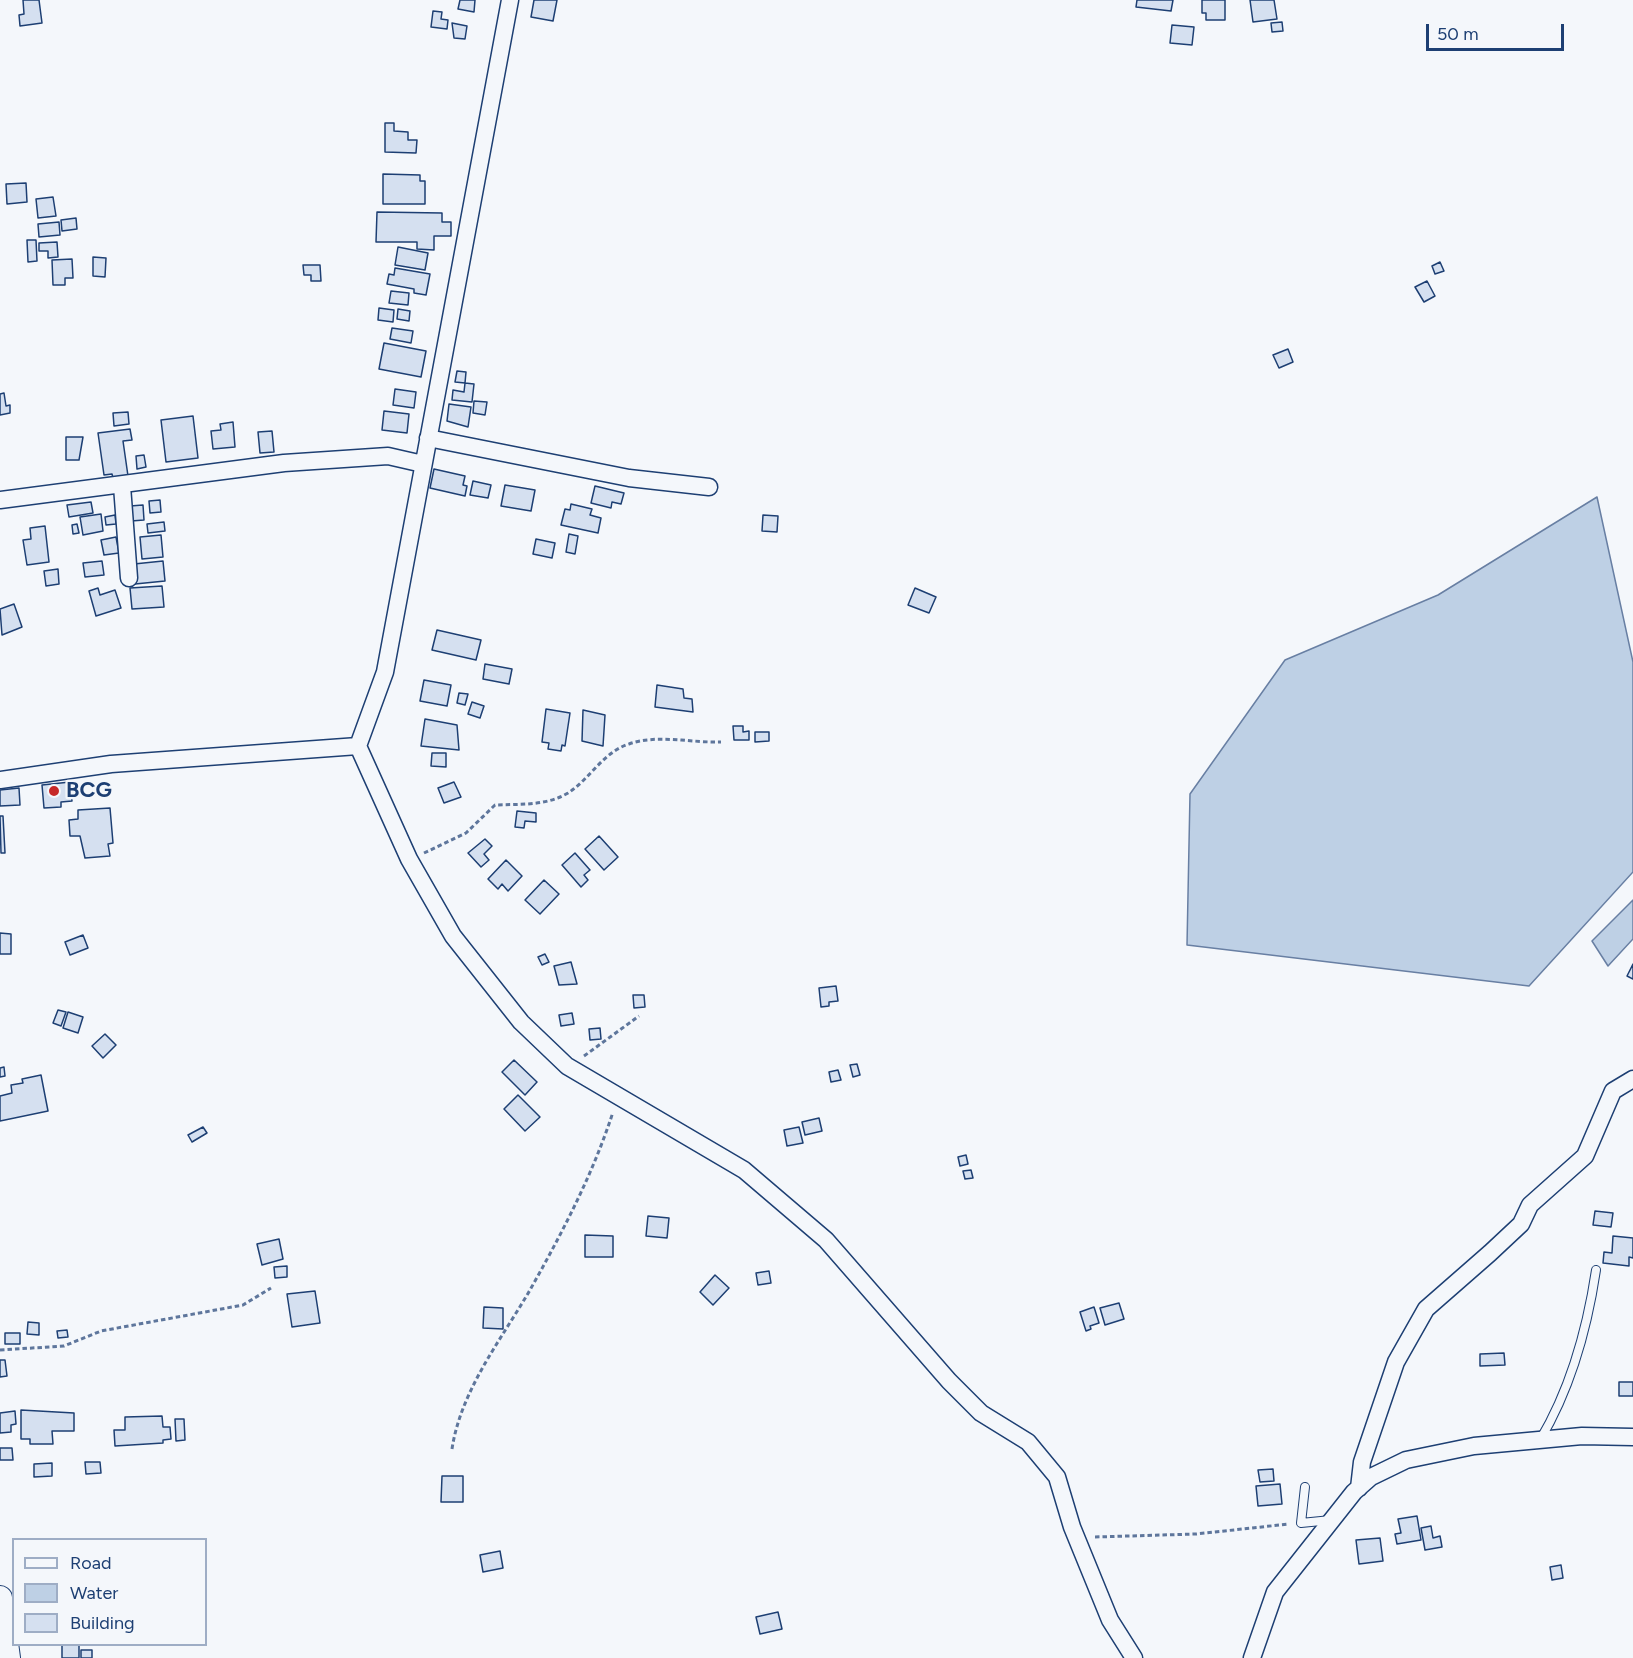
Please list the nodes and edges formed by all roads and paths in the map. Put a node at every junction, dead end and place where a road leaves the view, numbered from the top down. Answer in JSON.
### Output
{"nodes":[{"id":1,"x":510,"y":0,"type":"edge"},
{"id":2,"x":428,"y":438,"type":"junction"},
{"id":3,"x":423,"y":464,"type":"junction"},
{"id":4,"x":122,"y":486,"type":"junction"},
{"id":5,"x":709,"y":488,"type":"dead end"},
{"id":6,"x":0,"y":500,"type":"edge"},
{"id":7,"x":129,"y":578,"type":"dead end"},
{"id":8,"x":721,"y":742,"type":"dead end"},
{"id":9,"x":358,"y":746,"type":"junction"},
{"id":10,"x":0,"y":780,"type":"edge"},
{"id":11,"x":409,"y":860,"type":"junction"},
{"id":12,"x":639,"y":1016,"type":"dead end"},
{"id":13,"x":567,"y":1066,"type":"junction"},
{"id":14,"x":1633,"y":1078,"type":"edge"},
{"id":15,"x":618,"y":1096,"type":"junction"},
{"id":16,"x":1596,"y":1270,"type":"dead end"},
{"id":17,"x":271,"y":1288,"type":"dead end"},
{"id":18,"x":0,"y":1350,"type":"edge"},
{"id":19,"x":1633,"y":1437,"type":"edge"},
{"id":20,"x":1540,"y":1441,"type":"junction"},
{"id":21,"x":452,"y":1449,"type":"dead end"},
{"id":22,"x":1305,"y":1487,"type":"dead end"},
{"id":23,"x":1359,"y":1488,"type":"junction"},
{"id":24,"x":1332,"y":1520,"type":"junction"},
{"id":25,"x":1300,"y":1523,"type":"junction"},
{"id":26,"x":1072,"y":1527,"type":"junction"},
{"id":27,"x":0,"y":1598,"type":"edge"},
{"id":28,"x":8,"y":1658,"type":"edge"},
{"id":29,"x":1134,"y":1658,"type":"edge"},
{"id":30,"x":1252,"y":1658,"type":"edge"}],
"edges":[{"from":1,"to":2,"type":"street"},
{"from":2,"to":3,"type":"street"},
{"from":2,"to":5,"type":"street"},
{"from":3,"to":4,"type":"street"},
{"from":3,"to":9,"type":"street"},
{"from":4,"to":6,"type":"street"},
{"from":4,"to":7,"type":"street"},
{"from":8,"to":11,"type":"path"},
{"from":9,"to":10,"type":"street"},
{"from":9,"to":11,"type":"street"},
{"from":11,"to":13,"type":"street"},
{"from":12,"to":13,"type":"path"},
{"from":13,"to":15,"type":"street"},
{"from":14,"to":23,"type":"street"},
{"from":15,"to":21,"type":"path"},
{"from":15,"to":26,"type":"street"},
{"from":16,"to":20,"type":"lane"},
{"from":17,"to":18,"type":"path"},
{"from":19,"to":20,"type":"street"},
{"from":20,"to":23,"type":"street"},
{"from":22,"to":25,"type":"lane"},
{"from":23,"to":24,"type":"street"},
{"from":24,"to":25,"type":"lane"},
{"from":24,"to":30,"type":"street"},
{"from":25,"to":26,"type":"path"},
{"from":26,"to":29,"type":"street"},
{"from":27,"to":28,"type":"main road"}]}
